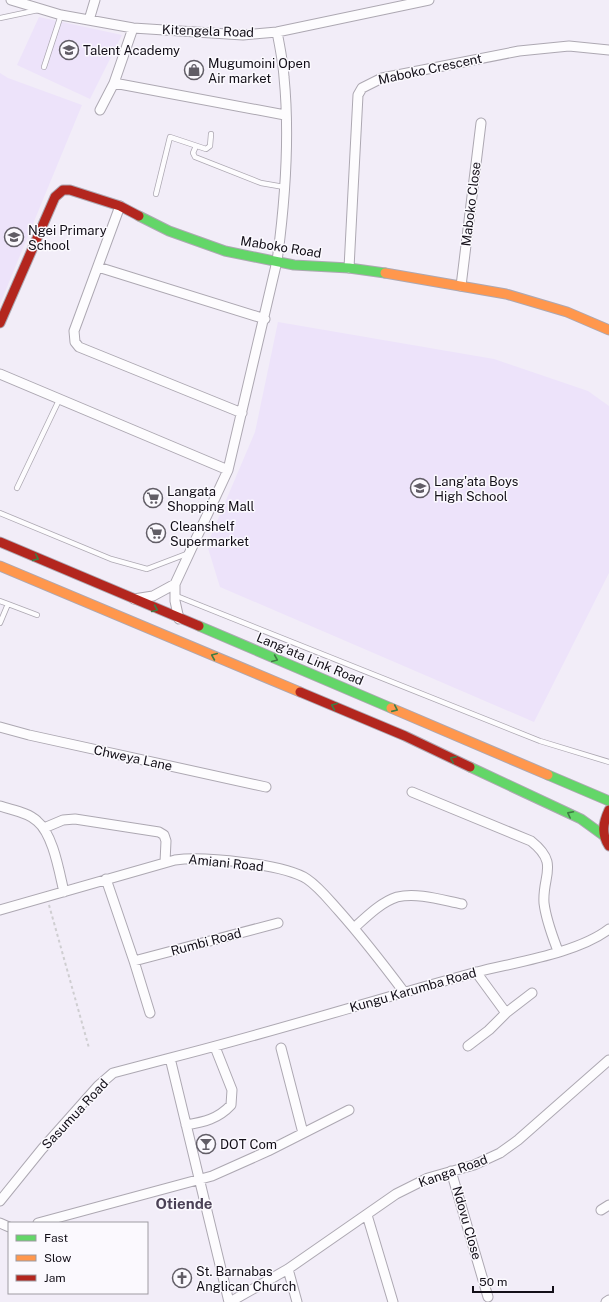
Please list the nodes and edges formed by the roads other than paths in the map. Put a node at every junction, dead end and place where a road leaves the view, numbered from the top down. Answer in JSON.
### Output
{"nodes":[{"id":1,"x":11,"y":0,"type":"edge"},
{"id":2,"x":95,"y":0,"type":"edge"},
{"id":3,"x":429,"y":0,"type":"edge"},
{"id":4,"x":41,"y":9,"type":"junction"},
{"id":5,"x":61,"y":15,"type":"junction"},
{"id":6,"x":0,"y":18,"type":"edge"},
{"id":7,"x":89,"y":20,"type":"junction"},
{"id":8,"x":133,"y":28,"type":"junction"},
{"id":9,"x":277,"y":32,"type":"junction"},
{"id":10,"x":609,"y":50,"type":"edge"},
{"id":11,"x":44,"y":67,"type":"dead end"},
{"id":12,"x":114,"y":83,"type":"junction"},
{"id":13,"x":100,"y":110,"type":"dead end"},
{"id":14,"x":285,"y":115,"type":"junction"},
{"id":15,"x":481,"y":123,"type":"dead end"},
{"id":16,"x":211,"y":134,"type":"dead end"},
{"id":17,"x":196,"y":146,"type":"junction"},
{"id":18,"x":284,"y":187,"type":"junction"},
{"id":19,"x":156,"y":194,"type":"dead end"},
{"id":20,"x":120,"y":206,"type":"junction"},
{"id":21,"x":277,"y":261,"type":"junction"},
{"id":22,"x":98,"y":267,"type":"junction"},
{"id":23,"x":348,"y":268,"type":"junction"},
{"id":24,"x":461,"y":286,"type":"junction"},
{"id":25,"x":265,"y":319,"type":"junction"},
{"id":26,"x":0,"y":323,"type":"edge"},
{"id":27,"x":609,"y":330,"type":"edge"},
{"id":28,"x":0,"y":374,"type":"edge"},
{"id":29,"x":60,"y":398,"type":"junction"},
{"id":30,"x":242,"y":413,"type":"junction"},
{"id":31,"x":228,"y":470,"type":"junction"},
{"id":32,"x":17,"y":488,"type":"dead end"},
{"id":33,"x":0,"y":513,"type":"edge"},
{"id":34,"x":0,"y":542,"type":"edge"},
{"id":35,"x":190,"y":552,"type":"junction"},
{"id":36,"x":0,"y":566,"type":"edge"},
{"id":37,"x":175,"y":584,"type":"junction"},
{"id":38,"x":174,"y":595,"type":"junction"},
{"id":39,"x":132,"y":599,"type":"junction"},
{"id":40,"x":0,"y":601,"type":"edge"},
{"id":41,"x":8,"y":604,"type":"junction"},
{"id":42,"x":37,"y":615,"type":"dead end"},
{"id":43,"x":179,"y":619,"type":"junction"},
{"id":44,"x":0,"y":623,"type":"edge"},
{"id":45,"x":0,"y":726,"type":"edge"},
{"id":46,"x":609,"y":762,"type":"edge"},
{"id":47,"x":266,"y":787,"type":"dead end"},
{"id":48,"x":412,"y":792,"type":"dead end"},
{"id":49,"x":609,"y":801,"type":"edge"},
{"id":50,"x":0,"y":806,"type":"edge"},
{"id":51,"x":609,"y":810,"type":"edge"},
{"id":52,"x":44,"y":828,"type":"junction"},
{"id":53,"x":603,"y":835,"type":"junction"},
{"id":54,"x":609,"y":846,"type":"edge"},
{"id":55,"x":165,"y":862,"type":"junction"},
{"id":56,"x":106,"y":879,"type":"junction"},
{"id":57,"x":64,"y":892,"type":"junction"},
{"id":58,"x":462,"y":904,"type":"dead end"},
{"id":59,"x":0,"y":910,"type":"edge"},
{"id":60,"x":278,"y":924,"type":"dead end"},
{"id":61,"x":354,"y":928,"type":"junction"},
{"id":62,"x":609,"y":930,"type":"edge"},
{"id":63,"x":558,"y":951,"type":"junction"},
{"id":64,"x":134,"y":961,"type":"junction"},
{"id":65,"x":476,"y":972,"type":"junction"},
{"id":66,"x":404,"y":992,"type":"junction"},
{"id":67,"x":532,"y":993,"type":"dead end"},
{"id":68,"x":506,"y":1013,"type":"junction"},
{"id":69,"x":150,"y":1014,"type":"dead end"},
{"id":70,"x":468,"y":1046,"type":"dead end"},
{"id":71,"x":215,"y":1047,"type":"junction"},
{"id":72,"x":281,"y":1048,"type":"dead end"},
{"id":73,"x":170,"y":1058,"type":"junction"},
{"id":74,"x":609,"y":1060,"type":"edge"},
{"id":75,"x":349,"y":1110,"type":"dead end"},
{"id":76,"x":186,"y":1125,"type":"junction"},
{"id":77,"x":303,"y":1133,"type":"junction"},
{"id":78,"x":451,"y":1172,"type":"junction"},
{"id":79,"x":200,"y":1179,"type":"junction"},
{"id":80,"x":0,"y":1201,"type":"edge"},
{"id":81,"x":367,"y":1215,"type":"junction"},
{"id":82,"x":42,"y":1222,"type":"edge"},
{"id":83,"x":288,"y":1269,"type":"junction"},
{"id":84,"x":488,"y":1297,"type":"dead end"},
{"id":85,"x":609,"y":1300,"type":"edge"},
{"id":86,"x":229,"y":1302,"type":"edge"},
{"id":87,"x":297,"y":1302,"type":"edge"},
{"id":88,"x":393,"y":1302,"type":"edge"},
{"id":89,"x":606,"y":1302,"type":"edge"}],
"edges":[{"from":1,"to":4,"type":"street","name":"Kitengela Road"},
{"from":2,"to":7,"type":"street"},
{"from":3,"to":9,"type":"street","name":"Kitengela Road"},
{"from":4,"to":5,"type":"street","name":"Kitengela Road"},
{"from":4,"to":6,"type":"lane"},
{"from":5,"to":7,"type":"street","name":"Kitengela Road"},
{"from":5,"to":11,"type":"lane"},
{"from":7,"to":8,"type":"street","name":"Kitengela Road"},
{"from":8,"to":9,"type":"street","name":"Kitengela Road"},
{"from":8,"to":12,"type":"street"},
{"from":9,"to":14,"type":"street"},
{"from":10,"to":23,"type":"street","name":"Maboko Crescent"},
{"from":12,"to":13,"type":"street"},
{"from":12,"to":14,"type":"street"},
{"from":14,"to":18,"type":"street"},
{"from":15,"to":24,"type":"street","name":"Maboko Close"},
{"from":16,"to":17,"type":"lane"},
{"from":17,"to":18,"type":"lane"},
{"from":17,"to":19,"type":"lane"},
{"from":18,"to":21,"type":"street"},
{"from":20,"to":21,"type":"main road","name":"Maboko Road"},
{"from":20,"to":22,"type":"street"},
{"from":20,"to":26,"type":"main road","name":"Maboko Road"},
{"from":21,"to":23,"type":"main road","name":"Maboko Road"},
{"from":21,"to":25,"type":"street"},
{"from":22,"to":25,"type":"street"},
{"from":22,"to":30,"type":"street"},
{"from":23,"to":24,"type":"main road","name":"Maboko Road"},
{"from":24,"to":27,"type":"main road","name":"Maboko Road"},
{"from":25,"to":30,"type":"street"},
{"from":28,"to":29,"type":"street"},
{"from":29,"to":31,"type":"street"},
{"from":29,"to":32,"type":"lane"},
{"from":30,"to":31,"type":"street"},
{"from":31,"to":35,"type":"street"},
{"from":33,"to":35,"type":"lane"},
{"from":34,"to":39,"type":"main road","name":"Lang'ata Link Road","one_way":true},
{"from":35,"to":37,"type":"street"},
{"from":53,"to":36,"type":"main road","one_way":true},
{"from":37,"to":38,"type":"street"},
{"from":37,"to":39,"type":"street"},
{"from":38,"to":43,"type":"street"},
{"from":38,"to":46,"type":"lane"},
{"from":39,"to":43,"type":"main road","name":"Lang'ata Link Road","one_way":true},
{"from":40,"to":41,"type":"lane"},
{"from":41,"to":42,"type":"lane"},
{"from":41,"to":44,"type":"lane"},
{"from":43,"to":49,"type":"main road","name":"Lang'ata Link Road","one_way":true},
{"from":45,"to":47,"type":"street","name":"Chweya Lane"},
{"from":48,"to":63,"type":"street"},
{"from":50,"to":52,"type":"street"},
{"from":51,"to":53,"type":"main road"},
{"from":52,"to":55,"type":"street"},
{"from":52,"to":57,"type":"street"},
{"from":53,"to":54,"type":"main road"},
{"from":55,"to":56,"type":"street","name":"Amiani Road"},
{"from":55,"to":61,"type":"street","name":"Amiani Road"},
{"from":56,"to":57,"type":"street","name":"Amiani Road"},
{"from":56,"to":64,"type":"street"},
{"from":57,"to":59,"type":"street","name":"Amiani Road"},
{"from":58,"to":61,"type":"street"},
{"from":60,"to":64,"type":"street","name":"Rumbi Road"},
{"from":61,"to":66,"type":"street","name":"Amiani Road"},
{"from":62,"to":63,"type":"street","name":"Kungu Karumba Road"},
{"from":63,"to":65,"type":"street","name":"Kungu Karumba Road"},
{"from":64,"to":69,"type":"street"},
{"from":65,"to":66,"type":"street","name":"Kungu Karumba Road"},
{"from":65,"to":68,"type":"street"},
{"from":66,"to":71,"type":"street","name":"Kungu Karumba Road"},
{"from":67,"to":68,"type":"street"},
{"from":68,"to":70,"type":"street"},
{"from":71,"to":73,"type":"street","name":"Kungu Karumba Road"},
{"from":71,"to":76,"type":"street"},
{"from":72,"to":77,"type":"street"},
{"from":73,"to":76,"type":"street"},
{"from":73,"to":80,"type":"street","name":"Sasumua Road"},
{"from":74,"to":78,"type":"street","name":"Kanga Road"},
{"from":75,"to":77,"type":"street"},
{"from":76,"to":79,"type":"street"},
{"from":77,"to":79,"type":"street"},
{"from":78,"to":81,"type":"street","name":"Kanga Road"},
{"from":78,"to":84,"type":"street","name":"Ndovu Close"},
{"from":79,"to":82,"type":"street"},
{"from":79,"to":86,"type":"street"},
{"from":81,"to":83,"type":"street","name":"Kanga Road"},
{"from":81,"to":88,"type":"street"},
{"from":83,"to":86,"type":"street","name":"Kanga Road"},
{"from":83,"to":87,"type":"street"},
{"from":85,"to":89,"type":"street"}]}
